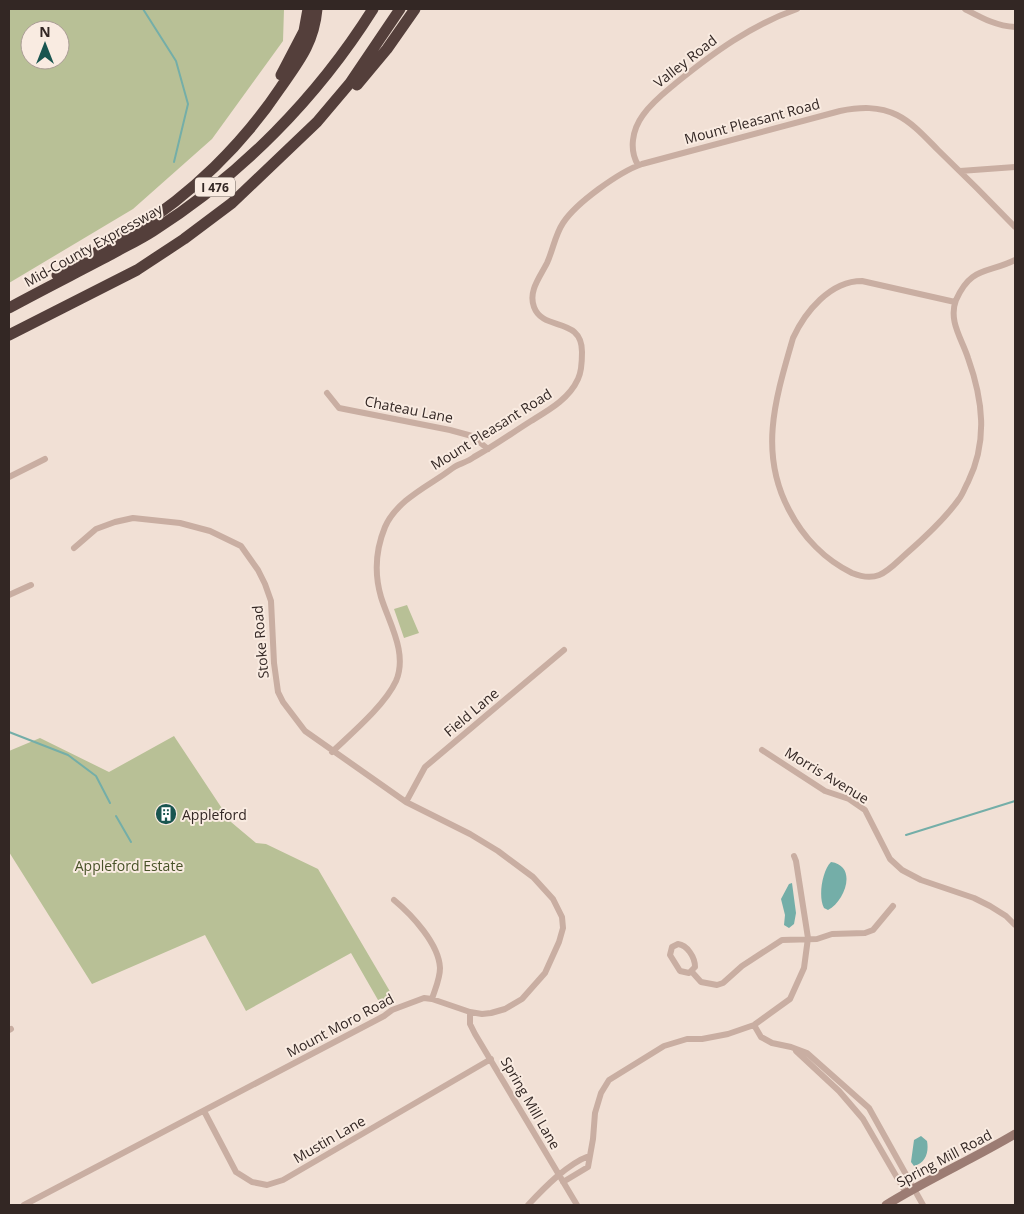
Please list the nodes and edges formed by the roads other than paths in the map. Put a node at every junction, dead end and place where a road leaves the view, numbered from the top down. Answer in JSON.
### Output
{"nodes":[{"id":1,"x":304,"y":9,"type":"edge"},
{"id":2,"x":308,"y":9,"type":"edge"},
{"id":3,"x":317,"y":9,"type":"edge"},
{"id":4,"x":373,"y":9,"type":"edge"},
{"id":5,"x":400,"y":9,"type":"edge"},
{"id":6,"x":415,"y":9,"type":"edge"},
{"id":7,"x":797,"y":9,"type":"edge"},
{"id":8,"x":965,"y":9,"type":"edge"},
{"id":9,"x":1015,"y":27,"type":"edge"},
{"id":10,"x":294,"y":51,"type":"junction"},
{"id":11,"x":317,"y":122,"type":"junction"},
{"id":12,"x":638,"y":165,"type":"junction"},
{"id":13,"x":1015,"y":167,"type":"edge"},
{"id":14,"x":960,"y":171,"type":"junction"},
{"id":15,"x":180,"y":197,"type":"junction"},
{"id":16,"x":1015,"y":227,"type":"edge"},
{"id":17,"x":1015,"y":260,"type":"edge"},
{"id":18,"x":955,"y":302,"type":"junction"},
{"id":19,"x":9,"y":303,"type":"edge"},
{"id":20,"x":9,"y":308,"type":"edge"},
{"id":21,"x":9,"y":335,"type":"edge"},
{"id":22,"x":326,"y":393,"type":"dead end"},
{"id":23,"x":488,"y":449,"type":"junction"},
{"id":24,"x":44,"y":459,"type":"dead end"},
{"id":25,"x":9,"y":477,"type":"edge"},
{"id":26,"x":74,"y":548,"type":"dead end"},
{"id":27,"x":31,"y":585,"type":"dead end"},
{"id":28,"x":9,"y":595,"type":"edge"},
{"id":29,"x":564,"y":650,"type":"dead end"},
{"id":30,"x":762,"y":750,"type":"dead end"},
{"id":31,"x":332,"y":752,"type":"junction"},
{"id":32,"x":406,"y":802,"type":"junction"},
{"id":33,"x":794,"y":856,"type":"dead end"},
{"id":34,"x":394,"y":900,"type":"dead end"},
{"id":35,"x":893,"y":906,"type":"dead end"},
{"id":36,"x":1015,"y":925,"type":"edge"},
{"id":37,"x":808,"y":938,"type":"junction"},
{"id":38,"x":692,"y":972,"type":"junction"},
{"id":39,"x":432,"y":999,"type":"junction"},
{"id":40,"x":470,"y":1012,"type":"junction"},
{"id":41,"x":754,"y":1025,"type":"junction"},
{"id":42,"x":791,"y":1047,"type":"junction"},
{"id":43,"x":491,"y":1059,"type":"junction"},
{"id":44,"x":204,"y":1111,"type":"junction"},
{"id":45,"x":1015,"y":1134,"type":"edge"},
{"id":46,"x":892,"y":1148,"type":"junction"},
{"id":47,"x":883,"y":1153,"type":"junction"},
{"id":48,"x":589,"y":1156,"type":"junction"},
{"id":49,"x":901,"y":1167,"type":"junction"},
{"id":50,"x":894,"y":1172,"type":"junction"},
{"id":51,"x":561,"y":1179,"type":"junction"},
{"id":52,"x":909,"y":1191,"type":"junction"},
{"id":53,"x":24,"y":1205,"type":"edge"},
{"id":54,"x":528,"y":1205,"type":"edge"},
{"id":55,"x":577,"y":1205,"type":"edge"},
{"id":56,"x":886,"y":1205,"type":"edge"},
{"id":57,"x":923,"y":1205,"type":"edge"}],
"edges":[{"from":1,"to":10,"type":"highway"},
{"from":2,"to":10,"type":"highway"},
{"from":3,"to":15,"type":"highway"},
{"from":4,"to":20,"type":"highway","name":"Mid-County Expressway","number":"I 476"},
{"from":5,"to":11,"type":"highway","number":"I 476"},
{"from":6,"to":11,"type":"highway"},
{"from":7,"to":12,"type":"street","name":"Valley Road"},
{"from":8,"to":9,"type":"street"},
{"from":10,"to":15,"type":"highway"},
{"from":11,"to":21,"type":"highway","number":"I 476"},
{"from":12,"to":14,"type":"street","name":"Mount Pleasant Road"},
{"from":12,"to":23,"type":"street","name":"Mount Pleasant Road"},
{"from":13,"to":14,"type":"street"},
{"from":14,"to":16,"type":"street","name":"Mount Pleasant Road"},
{"from":15,"to":19,"type":"highway"},
{"from":17,"to":18,"type":"street"},
{"from":18,"to":18,"type":"street"},
{"from":22,"to":23,"type":"street","name":"Chateau Lane"},
{"from":23,"to":31,"type":"street","name":"Mount Pleasant Road"},
{"from":24,"to":25,"type":"street"},
{"from":26,"to":31,"type":"street","name":"Stoke Road"},
{"from":27,"to":28,"type":"street"},
{"from":29,"to":32,"type":"street","name":"Field Lane"},
{"from":30,"to":36,"type":"street","name":"Morris Avenue"},
{"from":31,"to":32,"type":"street"},
{"from":32,"to":40,"type":"street"},
{"from":33,"to":37,"type":"street"},
{"from":34,"to":39,"type":"street"},
{"from":35,"to":37,"type":"street"},
{"from":37,"to":38,"type":"street"},
{"from":37,"to":41,"type":"street"},
{"from":38,"to":38,"type":"street"},
{"from":39,"to":40,"type":"street"},
{"from":39,"to":44,"type":"street","name":"Mount Moro Road"},
{"from":40,"to":43,"type":"street","name":"Spring Mill Lane"},
{"from":41,"to":42,"type":"street"},
{"from":41,"to":48,"type":"street"},
{"from":42,"to":46,"type":"street"},
{"from":42,"to":47,"type":"street"},
{"from":43,"to":44,"type":"street","name":"Mustin Lane"},
{"from":43,"to":51,"type":"street","name":"Spring Mill Lane"},
{"from":44,"to":53,"type":"street","name":"Mount Moro Road"},
{"from":45,"to":52,"type":"main road","name":"Spring Mill Road"},
{"from":46,"to":47,"type":"street"},
{"from":46,"to":49,"type":"street"},
{"from":47,"to":50,"type":"street"},
{"from":48,"to":51,"type":"street"},
{"from":48,"to":51,"type":"street"},
{"from":49,"to":50,"type":"street"},
{"from":49,"to":52,"type":"street"},
{"from":50,"to":52,"type":"street"},
{"from":51,"to":54,"type":"street"},
{"from":51,"to":55,"type":"street","name":"Spring Mill Lane"},
{"from":52,"to":56,"type":"main road","name":"Spring Mill Road"},
{"from":52,"to":57,"type":"street"}]}
